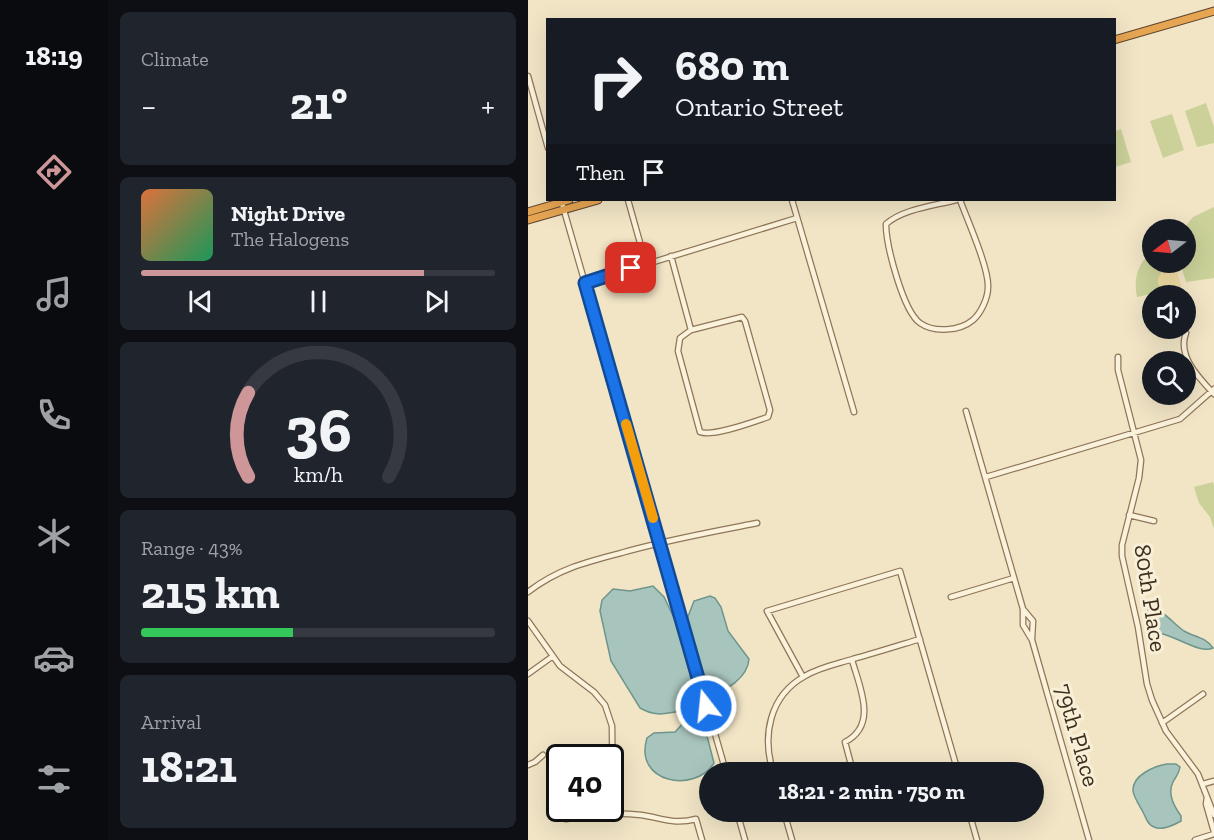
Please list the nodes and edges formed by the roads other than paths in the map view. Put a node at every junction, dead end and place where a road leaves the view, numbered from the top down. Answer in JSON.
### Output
{"nodes":[{"id":1,"x":1214,"y":11,"type":"edge"},
{"id":2,"x":1116,"y":39,"type":"edge"},
{"id":3,"x":528,"y":76,"type":"edge"},
{"id":4,"x":546,"y":141,"type":"edge"},
{"id":5,"x":561,"y":201,"type":"edge"},
{"id":6,"x":564,"y":201,"type":"edge"},
{"id":7,"x":595,"y":201,"type":"edge"},
{"id":8,"x":628,"y":201,"type":"edge"},
{"id":9,"x":792,"y":201,"type":"edge"},
{"id":10,"x":952,"y":201,"type":"edge"},
{"id":11,"x":960,"y":201,"type":"edge"},
{"id":12,"x":564,"y":210,"type":"junction"},
{"id":13,"x":528,"y":212,"type":"edge"},
{"id":14,"x":797,"y":218,"type":"junction"},
{"id":15,"x":528,"y":220,"type":"edge"},
{"id":16,"x":671,"y":256,"type":"junction"},
{"id":17,"x":646,"y":264,"type":"junction"},
{"id":18,"x":585,"y":283,"type":"junction"},
{"id":19,"x":691,"y":330,"type":"junction"},
{"id":20,"x":1183,"y":339,"type":"edge"},
{"id":21,"x":1118,"y":357,"type":"dead end"},
{"id":22,"x":1213,"y":391,"type":"edge"},
{"id":23,"x":966,"y":411,"type":"dead end"},
{"id":24,"x":854,"y":412,"type":"dead end"},
{"id":25,"x":1135,"y":432,"type":"junction"},
{"id":26,"x":986,"y":477,"type":"junction"},
{"id":27,"x":1129,"y":515,"type":"junction"},
{"id":28,"x":1154,"y":521,"type":"dead end"},
{"id":29,"x":757,"y":523,"type":"dead end"},
{"id":30,"x":660,"y":542,"type":"junction"},
{"id":31,"x":1014,"y":578,"type":"junction"},
{"id":32,"x":528,"y":592,"type":"edge"},
{"id":33,"x":951,"y":597,"type":"dead end"},
{"id":34,"x":1023,"y":609,"type":"junction"},
{"id":35,"x":528,"y":621,"type":"edge"},
{"id":36,"x":920,"y":639,"type":"junction"},
{"id":37,"x":1032,"y":640,"type":"junction"},
{"id":38,"x":553,"y":656,"type":"junction"},
{"id":39,"x":852,"y":660,"type":"junction"},
{"id":40,"x":528,"y":674,"type":"edge"},
{"id":41,"x":803,"y":676,"type":"junction"},
{"id":42,"x":1203,"y":694,"type":"dead end"},
{"id":43,"x":1162,"y":723,"type":"junction"},
{"id":44,"x":613,"y":744,"type":"edge"},
{"id":45,"x":543,"y":755,"type":"dead end"},
{"id":46,"x":723,"y":762,"type":"edge"},
{"id":47,"x":771,"y":762,"type":"edge"},
{"id":48,"x":850,"y":762,"type":"edge"},
{"id":49,"x":955,"y":762,"type":"edge"},
{"id":50,"x":528,"y":765,"type":"edge"},
{"id":51,"x":1214,"y":781,"type":"edge"},
{"id":52,"x":1203,"y":784,"type":"junction"},
{"id":53,"x":1207,"y":797,"type":"junction"},
{"id":54,"x":624,"y":814,"type":"edge"},
{"id":55,"x":1214,"y":815,"type":"edge"},
{"id":56,"x":740,"y":822,"type":"edge"},
{"id":57,"x":787,"y":822,"type":"edge"},
{"id":58,"x":972,"y":822,"type":"edge"},
{"id":59,"x":1214,"y":833,"type":"edge"},
{"id":60,"x":702,"y":840,"type":"edge"},
{"id":61,"x":745,"y":840,"type":"edge"},
{"id":62,"x":792,"y":840,"type":"edge"},
{"id":63,"x":977,"y":840,"type":"edge"},
{"id":64,"x":1089,"y":840,"type":"edge"},
{"id":65,"x":1195,"y":840,"type":"edge"}],
"edges":[{"from":1,"to":2,"type":"highway"},
{"from":3,"to":4,"type":"street"},
{"from":5,"to":13,"type":"highway"},
{"from":6,"to":12,"type":"street"},
{"from":7,"to":12,"type":"highway"},
{"from":8,"to":17,"type":"street"},
{"from":9,"to":14,"type":"street"},
{"from":10,"to":11,"type":"street"},
{"from":12,"to":15,"type":"highway"},
{"from":12,"to":18,"type":"street"},
{"from":14,"to":16,"type":"street"},
{"from":14,"to":24,"type":"street"},
{"from":16,"to":17,"type":"street"},
{"from":16,"to":19,"type":"street"},
{"from":17,"to":18,"type":"street"},
{"from":18,"to":30,"type":"street"},
{"from":19,"to":19,"type":"street"},
{"from":20,"to":22,"type":"street"},
{"from":21,"to":25,"type":"street","name":"80th Place"},
{"from":22,"to":25,"type":"street"},
{"from":23,"to":26,"type":"street","name":"79th Place"},
{"from":25,"to":26,"type":"street"},
{"from":25,"to":27,"type":"street","name":"80th Place"},
{"from":26,"to":31,"type":"street","name":"79th Place"},
{"from":27,"to":28,"type":"street"},
{"from":27,"to":43,"type":"street","name":"80th Place"},
{"from":29,"to":30,"type":"street"},
{"from":30,"to":32,"type":"street"},
{"from":30,"to":46,"type":"street"},
{"from":31,"to":33,"type":"street"},
{"from":31,"to":34,"type":"street","name":"79th Place"},
{"from":34,"to":37,"type":"street","name":"79th Place"},
{"from":34,"to":37,"type":"street","name":"79th Place"},
{"from":35,"to":38,"type":"street"},
{"from":36,"to":39,"type":"street"},
{"from":36,"to":41,"type":"street"},
{"from":36,"to":49,"type":"street"},
{"from":37,"to":64,"type":"street","name":"79th Place"},
{"from":38,"to":40,"type":"street"},
{"from":38,"to":44,"type":"street"},
{"from":39,"to":41,"type":"street"},
{"from":39,"to":48,"type":"street"},
{"from":41,"to":47,"type":"street"},
{"from":42,"to":43,"type":"street"},
{"from":43,"to":52,"type":"street","name":"80th Place"},
{"from":45,"to":50,"type":"street"},
{"from":51,"to":52,"type":"street"},
{"from":52,"to":53,"type":"street","name":"80th Place"},
{"from":53,"to":55,"type":"street","name":"80th Place"},
{"from":53,"to":59,"type":"street","name":"80th Place"},
{"from":54,"to":60,"type":"street"},
{"from":56,"to":61,"type":"street"},
{"from":57,"to":62,"type":"street"},
{"from":58,"to":63,"type":"street"},
{"from":59,"to":65,"type":"street"}]}
